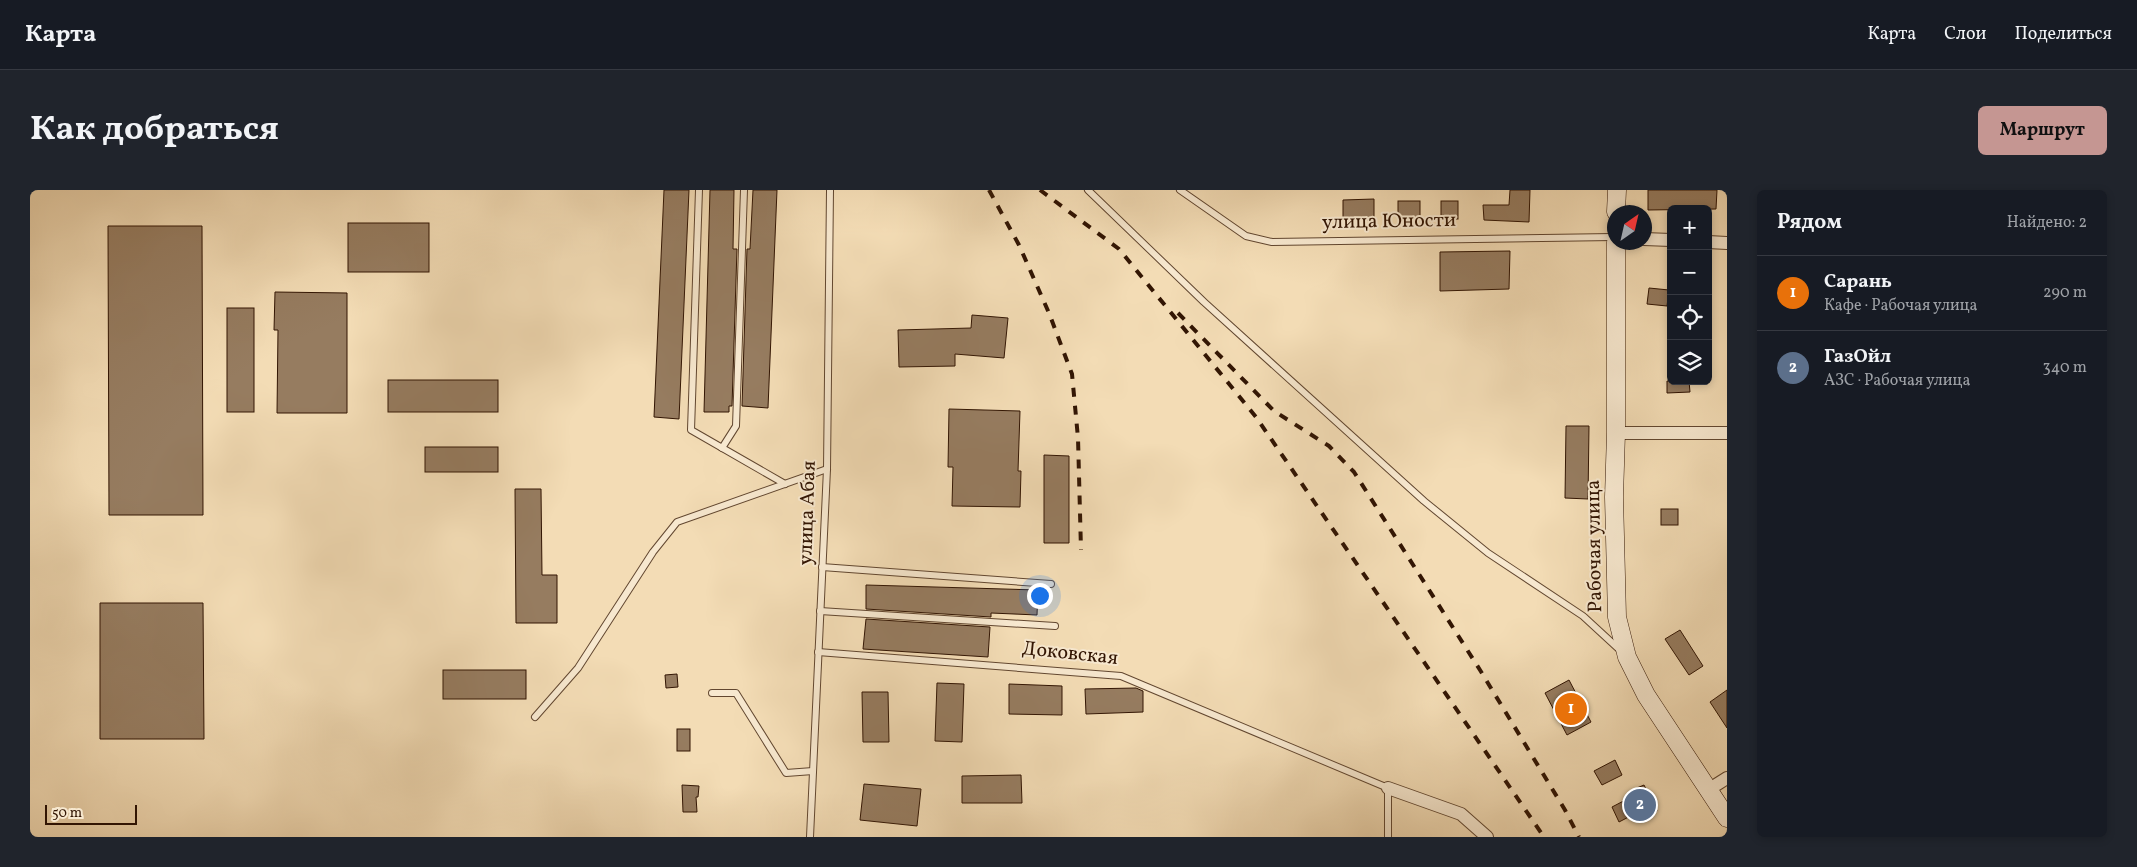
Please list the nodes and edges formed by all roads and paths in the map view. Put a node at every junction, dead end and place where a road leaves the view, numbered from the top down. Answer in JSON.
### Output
{"nodes":[{"id":1,"x":699,"y":190,"type":"edge"},
{"id":2,"x":744,"y":190,"type":"edge"},
{"id":3,"x":830,"y":190,"type":"edge"},
{"id":4,"x":1088,"y":190,"type":"edge"},
{"id":5,"x":1180,"y":190,"type":"edge"},
{"id":6,"x":1617,"y":190,"type":"edge"},
{"id":7,"x":1616,"y":205,"type":"edge"},
{"id":8,"x":1607,"y":238,"type":"edge"},
{"id":9,"x":1652,"y":239,"type":"edge"},
{"id":10,"x":1667,"y":240,"type":"edge"},
{"id":11,"x":1712,"y":242,"type":"edge"},
{"id":12,"x":1727,"y":243,"type":"edge"},
{"id":13,"x":1616,"y":250,"type":"edge"},
{"id":14,"x":1616,"y":433,"type":"junction"},
{"id":15,"x":1727,"y":433,"type":"edge"},
{"id":16,"x":722,"y":448,"type":"junction"},
{"id":17,"x":827,"y":469,"type":"junction"},
{"id":18,"x":785,"y":484,"type":"junction"},
{"id":19,"x":822,"y":567,"type":"junction"},
{"id":20,"x":1051,"y":584,"type":"dead end"},
{"id":21,"x":820,"y":611,"type":"junction"},
{"id":22,"x":1055,"y":626,"type":"dead end"},
{"id":23,"x":818,"y":652,"type":"junction"},
{"id":24,"x":1627,"y":657,"type":"junction"},
{"id":25,"x":712,"y":693,"type":"dead end"},
{"id":26,"x":535,"y":718,"type":"dead end"},
{"id":27,"x":813,"y":771,"type":"junction"},
{"id":28,"x":1727,"y":778,"type":"edge"},
{"id":29,"x":1388,"y":788,"type":"junction"},
{"id":30,"x":1708,"y":790,"type":"junction"},
{"id":31,"x":1727,"y":818,"type":"edge"},
{"id":32,"x":810,"y":837,"type":"edge"},
{"id":33,"x":1388,"y":837,"type":"edge"},
{"id":34,"x":1487,"y":837,"type":"edge"}],
"edges":[{"from":1,"to":16,"type":"lane"},
{"from":2,"to":16,"type":"lane"},
{"from":3,"to":17,"type":"lane","name":"улица Абая"},
{"from":4,"to":24,"type":"lane"},
{"from":5,"to":8,"type":"lane","name":"улица Юности"},
{"from":6,"to":7,"type":"main road"},
{"from":9,"to":10,"type":"street"},
{"from":11,"to":12,"type":"street"},
{"from":13,"to":14,"type":"main road","name":"Рабочая улица"},
{"from":14,"to":15,"type":"street"},
{"from":14,"to":24,"type":"main road","name":"Рабочая улица"},
{"from":16,"to":18,"type":"lane"},
{"from":17,"to":18,"type":"lane"},
{"from":17,"to":19,"type":"lane","name":"улица Абая"},
{"from":18,"to":26,"type":"lane"},
{"from":19,"to":20,"type":"lane"},
{"from":19,"to":21,"type":"lane","name":"улица Абая"},
{"from":21,"to":22,"type":"lane"},
{"from":21,"to":23,"type":"lane","name":"улица Абая"},
{"from":23,"to":27,"type":"lane","name":"улица Абая"},
{"from":23,"to":29,"type":"lane","name":"Доковская"},
{"from":24,"to":30,"type":"main road","name":"Рабочая улица"},
{"from":25,"to":27,"type":"lane"},
{"from":27,"to":32,"type":"lane","name":"улица Абая"},
{"from":28,"to":30,"type":"street"},
{"from":29,"to":33,"type":"lane"},
{"from":29,"to":34,"type":"street","name":"Доковская"},
{"from":30,"to":31,"type":"main road","name":"Рабочая улица"}]}
